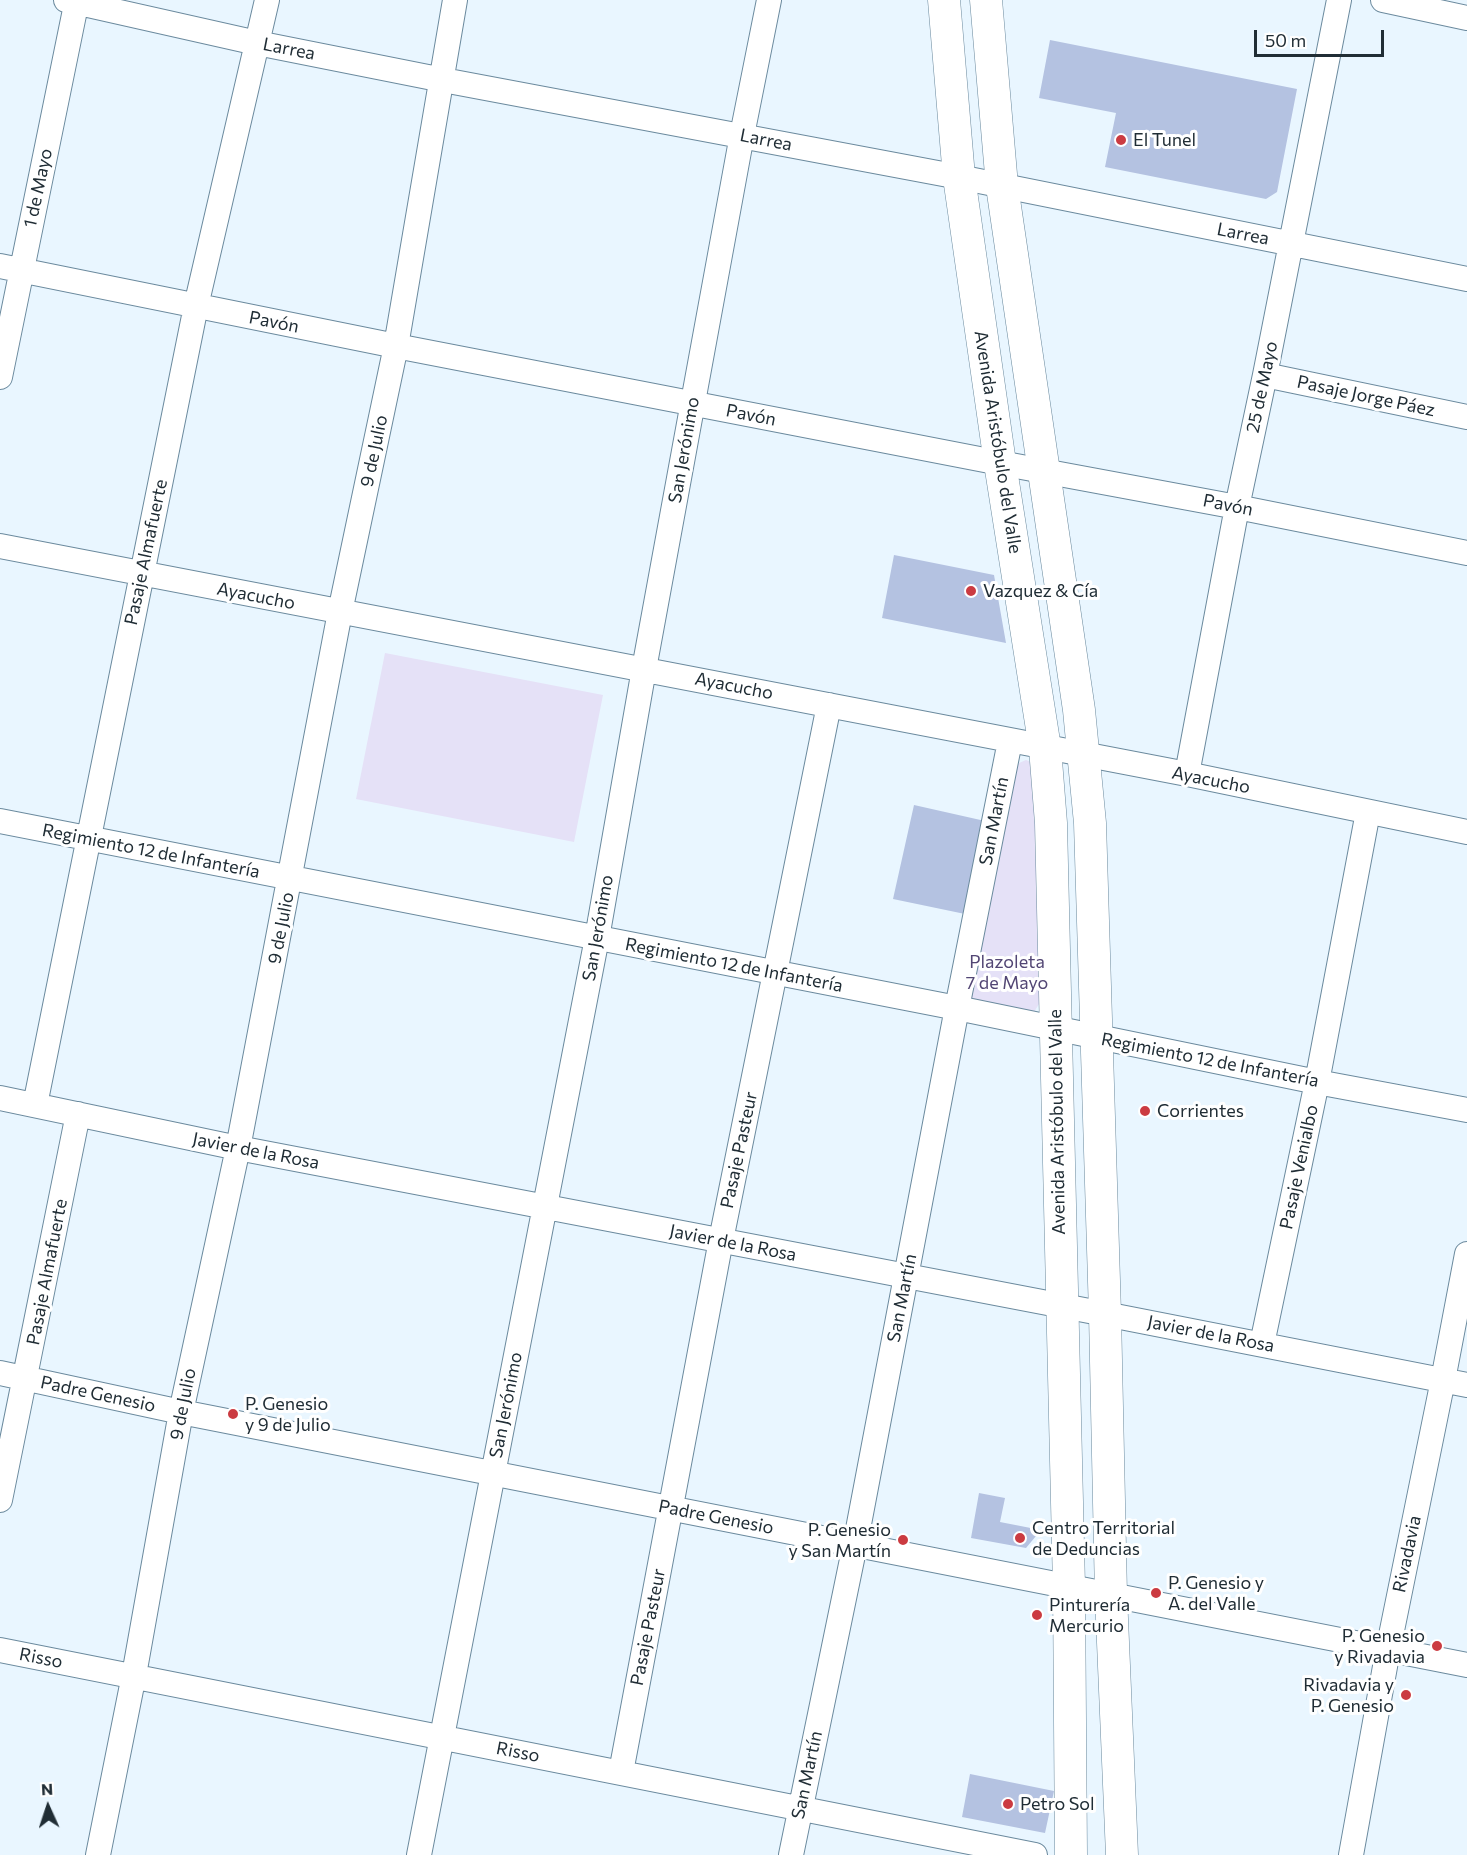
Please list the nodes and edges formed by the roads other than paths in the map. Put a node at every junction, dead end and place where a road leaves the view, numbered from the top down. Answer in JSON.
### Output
{"nodes":[{"id":1,"x":267,"y":0,"type":"edge"},
{"id":2,"x":455,"y":0,"type":"edge"},
{"id":3,"x":769,"y":0,"type":"edge"},
{"id":4,"x":944,"y":0,"type":"edge"},
{"id":5,"x":986,"y":0,"type":"edge"},
{"id":6,"x":1339,"y":0,"type":"edge"},
{"id":7,"x":1383,"y":0,"type":"edge"},
{"id":8,"x":73,"y":1,"type":"edge"},
{"id":9,"x":1467,"y":18,"type":"edge"},
{"id":10,"x":257,"y":42,"type":"junction"},
{"id":11,"x":443,"y":80,"type":"junction"},
{"id":12,"x":742,"y":135,"type":"junction"},
{"id":13,"x":958,"y":177,"type":"junction"},
{"id":14,"x":1002,"y":186,"type":"junction"},
{"id":15,"x":1291,"y":243,"type":"junction"},
{"id":16,"x":10,"y":269,"type":"edge"},
{"id":17,"x":1467,"y":279,"type":"edge"},
{"id":18,"x":196,"y":306,"type":"junction"},
{"id":19,"x":396,"y":346,"type":"junction"},
{"id":20,"x":1265,"y":375,"type":"junction"},
{"id":21,"x":0,"y":377,"type":"edge"},
{"id":22,"x":693,"y":403,"type":"junction"},
{"id":23,"x":1467,"y":417,"type":"edge"},
{"id":24,"x":1000,"y":463,"type":"junction"},
{"id":25,"x":1043,"y":471,"type":"junction"},
{"id":26,"x":1237,"y":507,"type":"junction"},
{"id":27,"x":0,"y":546,"type":"edge"},
{"id":28,"x":1467,"y":553,"type":"edge"},
{"id":29,"x":142,"y":574,"type":"junction"},
{"id":30,"x":340,"y":612,"type":"junction"},
{"id":31,"x":644,"y":669,"type":"junction"},
{"id":32,"x":829,"y":705,"type":"junction"},
{"id":33,"x":1010,"y":741,"type":"junction"},
{"id":34,"x":1045,"y":748,"type":"junction"},
{"id":35,"x":1084,"y":755,"type":"junction"},
{"id":36,"x":1187,"y":774,"type":"junction"},
{"id":37,"x":1368,"y":812,"type":"junction"},
{"id":38,"x":0,"y":821,"type":"edge"},
{"id":39,"x":1467,"y":832,"type":"edge"},
{"id":40,"x":88,"y":838,"type":"junction"},
{"id":41,"x":290,"y":879,"type":"junction"},
{"id":42,"x":597,"y":938,"type":"junction"},
{"id":43,"x":776,"y":973,"type":"junction"},
{"id":44,"x":957,"y":1008,"type":"junction"},
{"id":45,"x":1054,"y":1029,"type":"junction"},
{"id":46,"x":1097,"y":1037,"type":"junction"},
{"id":47,"x":1317,"y":1082,"type":"junction"},
{"id":48,"x":0,"y":1098,"type":"edge"},
{"id":49,"x":35,"y":1105,"type":"junction"},
{"id":50,"x":1467,"y":1110,"type":"edge"},
{"id":51,"x":78,"y":1114,"type":"junction"},
{"id":52,"x":238,"y":1148,"type":"junction"},
{"id":53,"x":545,"y":1206,"type":"junction"},
{"id":54,"x":721,"y":1240,"type":"junction"},
{"id":55,"x":1467,"y":1254,"type":"edge"},
{"id":56,"x":906,"y":1276,"type":"junction"},
{"id":57,"x":1061,"y":1306,"type":"junction"},
{"id":58,"x":1105,"y":1314,"type":"junction"},
{"id":59,"x":1262,"y":1344,"type":"junction"},
{"id":60,"x":0,"y":1373,"type":"edge"},
{"id":61,"x":26,"y":1378,"type":"junction"},
{"id":62,"x":1443,"y":1380,"type":"junction"},
{"id":63,"x":1467,"y":1385,"type":"edge"},
{"id":64,"x":181,"y":1412,"type":"junction"},
{"id":65,"x":493,"y":1473,"type":"junction"},
{"id":66,"x":0,"y":1500,"type":"edge"},
{"id":67,"x":670,"y":1508,"type":"junction"},
{"id":68,"x":855,"y":1545,"type":"junction"},
{"id":69,"x":1068,"y":1587,"type":"junction"},
{"id":70,"x":1110,"y":1595,"type":"junction"},
{"id":71,"x":0,"y":1650,"type":"edge"},
{"id":72,"x":1388,"y":1650,"type":"junction"},
{"id":73,"x":1467,"y":1665,"type":"edge"},
{"id":74,"x":134,"y":1676,"type":"junction"},
{"id":75,"x":442,"y":1737,"type":"junction"},
{"id":76,"x":621,"y":1772,"type":"junction"},
{"id":77,"x":800,"y":1809,"type":"junction"},
{"id":78,"x":98,"y":1855,"type":"edge"},
{"id":79,"x":419,"y":1855,"type":"edge"},
{"id":80,"x":791,"y":1855,"type":"edge"},
{"id":81,"x":1035,"y":1855,"type":"edge"},
{"id":82,"x":1071,"y":1855,"type":"edge"},
{"id":83,"x":1122,"y":1855,"type":"edge"},
{"id":84,"x":1352,"y":1855,"type":"edge"}],
"edges":[{"from":1,"to":10,"type":"street","name":"Pasaje Almafuerte"},
{"from":2,"to":11,"type":"street","name":"9 de Julio"},
{"from":3,"to":12,"type":"street","name":"San Jerónimo"},
{"from":4,"to":13,"type":"main road","name":"Avenida Aristóbulo del Valle"},
{"from":5,"to":14,"type":"main road"},
{"from":6,"to":15,"type":"street","name":"25 de Mayo"},
{"from":7,"to":9,"type":"street"},
{"from":8,"to":10,"type":"street","name":"Larrea"},
{"from":8,"to":16,"type":"street","name":"1 de Mayo"},
{"from":10,"to":11,"type":"street","name":"Larrea"},
{"from":10,"to":18,"type":"street","name":"Pasaje Almafuerte"},
{"from":11,"to":12,"type":"street","name":"Larrea"},
{"from":11,"to":19,"type":"street","name":"9 de Julio"},
{"from":12,"to":13,"type":"street","name":"Larrea"},
{"from":12,"to":22,"type":"street","name":"San Jerónimo"},
{"from":13,"to":14,"type":"street","name":"Larrea"},
{"from":13,"to":24,"type":"main road","name":"Avenida Aristóbulo del Valle"},
{"from":14,"to":15,"type":"street","name":"Larrea"},
{"from":14,"to":25,"type":"main road"},
{"from":15,"to":17,"type":"street","name":"Larrea"},
{"from":15,"to":20,"type":"street","name":"25 de Mayo"},
{"from":16,"to":18,"type":"street","name":"Pavón"},
{"from":16,"to":21,"type":"street","name":"1 de Mayo"},
{"from":18,"to":19,"type":"street","name":"Pavón"},
{"from":18,"to":29,"type":"street","name":"Pasaje Almafuerte"},
{"from":19,"to":22,"type":"street","name":"Pavón"},
{"from":19,"to":30,"type":"street","name":"9 de Julio"},
{"from":20,"to":23,"type":"street","name":"Pasaje Jorge Páez"},
{"from":20,"to":26,"type":"street","name":"25 de Mayo"},
{"from":22,"to":24,"type":"street","name":"Pavón"},
{"from":22,"to":31,"type":"street","name":"San Jerónimo"},
{"from":24,"to":25,"type":"street","name":"Pavón"},
{"from":24,"to":34,"type":"main road","name":"Avenida Aristóbulo del Valle"},
{"from":25,"to":26,"type":"street","name":"Pavón"},
{"from":25,"to":35,"type":"main road"},
{"from":26,"to":28,"type":"street","name":"Pavón"},
{"from":26,"to":36,"type":"street","name":"25 de Mayo"},
{"from":27,"to":29,"type":"street","name":"Ayacucho"},
{"from":29,"to":30,"type":"street","name":"Ayacucho"},
{"from":29,"to":40,"type":"street","name":"Pasaje Almafuerte"},
{"from":30,"to":31,"type":"street","name":"Ayacucho"},
{"from":30,"to":41,"type":"street","name":"9 de Julio"},
{"from":31,"to":32,"type":"street","name":"Ayacucho"},
{"from":31,"to":42,"type":"street","name":"San Jerónimo"},
{"from":32,"to":33,"type":"street","name":"Ayacucho"},
{"from":32,"to":43,"type":"street","name":"Pasaje Pasteur"},
{"from":33,"to":34,"type":"street","name":"Ayacucho"},
{"from":33,"to":44,"type":"street","name":"San Martín"},
{"from":34,"to":35,"type":"street","name":"Ayacucho"},
{"from":34,"to":45,"type":"main road","name":"Avenida Aristóbulo del Valle"},
{"from":35,"to":36,"type":"street","name":"Ayacucho"},
{"from":35,"to":46,"type":"main road"},
{"from":36,"to":37,"type":"street","name":"Ayacucho"},
{"from":37,"to":39,"type":"street","name":"Ayacucho"},
{"from":37,"to":47,"type":"street","name":"Pasaje Venialbo"},
{"from":38,"to":40,"type":"street","name":"Regimiento 12 de Infantería"},
{"from":40,"to":41,"type":"street","name":"Regimiento 12 de Infantería"},
{"from":40,"to":49,"type":"street","name":"Pasaje Almafuerte"},
{"from":41,"to":42,"type":"street","name":"Regimiento 12 de Infantería"},
{"from":41,"to":52,"type":"street","name":"9 de Julio"},
{"from":42,"to":43,"type":"street","name":"Regimiento 12 de Infantería"},
{"from":42,"to":53,"type":"street","name":"San Jerónimo"},
{"from":43,"to":44,"type":"street","name":"Regimiento 12 de Infantería"},
{"from":43,"to":54,"type":"street","name":"Pasaje Pasteur"},
{"from":44,"to":45,"type":"street","name":"Regimiento 12 de Infantería"},
{"from":44,"to":56,"type":"street","name":"San Martín"},
{"from":45,"to":46,"type":"street","name":"Regimiento 12 de Infantería"},
{"from":45,"to":57,"type":"main road","name":"Avenida Aristóbulo del Valle"},
{"from":46,"to":47,"type":"street","name":"Regimiento 12 de Infantería"},
{"from":46,"to":58,"type":"main road"},
{"from":47,"to":50,"type":"street","name":"Regimiento 12 de Infantería"},
{"from":47,"to":59,"type":"street","name":"Pasaje Venialbo"},
{"from":48,"to":49,"type":"street","name":"Javier de la Rosa"},
{"from":49,"to":51,"type":"street","name":"Javier de la Rosa"},
{"from":51,"to":52,"type":"street","name":"Javier de la Rosa"},
{"from":51,"to":61,"type":"street","name":"Pasaje Almafuerte"},
{"from":52,"to":53,"type":"street","name":"Javier de la Rosa"},
{"from":52,"to":64,"type":"street","name":"9 de Julio"},
{"from":53,"to":54,"type":"street","name":"Javier de la Rosa"},
{"from":53,"to":65,"type":"street","name":"San Jerónimo"},
{"from":54,"to":56,"type":"street","name":"Javier de la Rosa"},
{"from":54,"to":67,"type":"street","name":"Pasaje Pasteur"},
{"from":55,"to":62,"type":"street","name":"Rivadavia"},
{"from":56,"to":57,"type":"street","name":"Javier de la Rosa"},
{"from":56,"to":68,"type":"street","name":"San Martín"},
{"from":57,"to":58,"type":"street","name":"Javier de la Rosa"},
{"from":57,"to":69,"type":"main road","name":"Avenida Aristóbulo del Valle"},
{"from":58,"to":59,"type":"street","name":"Javier de la Rosa"},
{"from":58,"to":70,"type":"main road"},
{"from":59,"to":62,"type":"street","name":"Javier de la Rosa"},
{"from":60,"to":61,"type":"street","name":"Padre Genesio"},
{"from":61,"to":64,"type":"street","name":"Padre Genesio"},
{"from":61,"to":66,"type":"street","name":"Pasaje Almafuerte"},
{"from":62,"to":63,"type":"street","name":"Javier de la Rosa"},
{"from":62,"to":72,"type":"street","name":"Rivadavia"},
{"from":64,"to":65,"type":"street","name":"Padre Genesio"},
{"from":64,"to":74,"type":"street","name":"9 de Julio"},
{"from":65,"to":67,"type":"street","name":"Padre Genesio"},
{"from":65,"to":75,"type":"street","name":"San Jerónimo"},
{"from":67,"to":68,"type":"street","name":"Padre Genesio"},
{"from":67,"to":76,"type":"street","name":"Pasaje Pasteur"},
{"from":68,"to":69,"type":"street","name":"Padre Genesio"},
{"from":68,"to":77,"type":"street","name":"San Martín"},
{"from":69,"to":70,"type":"street","name":"Padre Genesio"},
{"from":69,"to":82,"type":"main road","name":"Avenida Aristóbulo del Valle"},
{"from":70,"to":72,"type":"street","name":"Padre Genesio"},
{"from":70,"to":83,"type":"main road"},
{"from":71,"to":74,"type":"street","name":"Risso"},
{"from":72,"to":73,"type":"street","name":"Padre Genesio"},
{"from":72,"to":84,"type":"street","name":"Rivadavia"},
{"from":74,"to":75,"type":"street","name":"Risso"},
{"from":74,"to":78,"type":"street","name":"9 de Julio"},
{"from":75,"to":76,"type":"street","name":"Risso"},
{"from":75,"to":79,"type":"street","name":"San Jerónimo"},
{"from":76,"to":77,"type":"street","name":"Risso"},
{"from":77,"to":80,"type":"street","name":"San Martín"},
{"from":77,"to":81,"type":"street","name":"Risso"}]}
